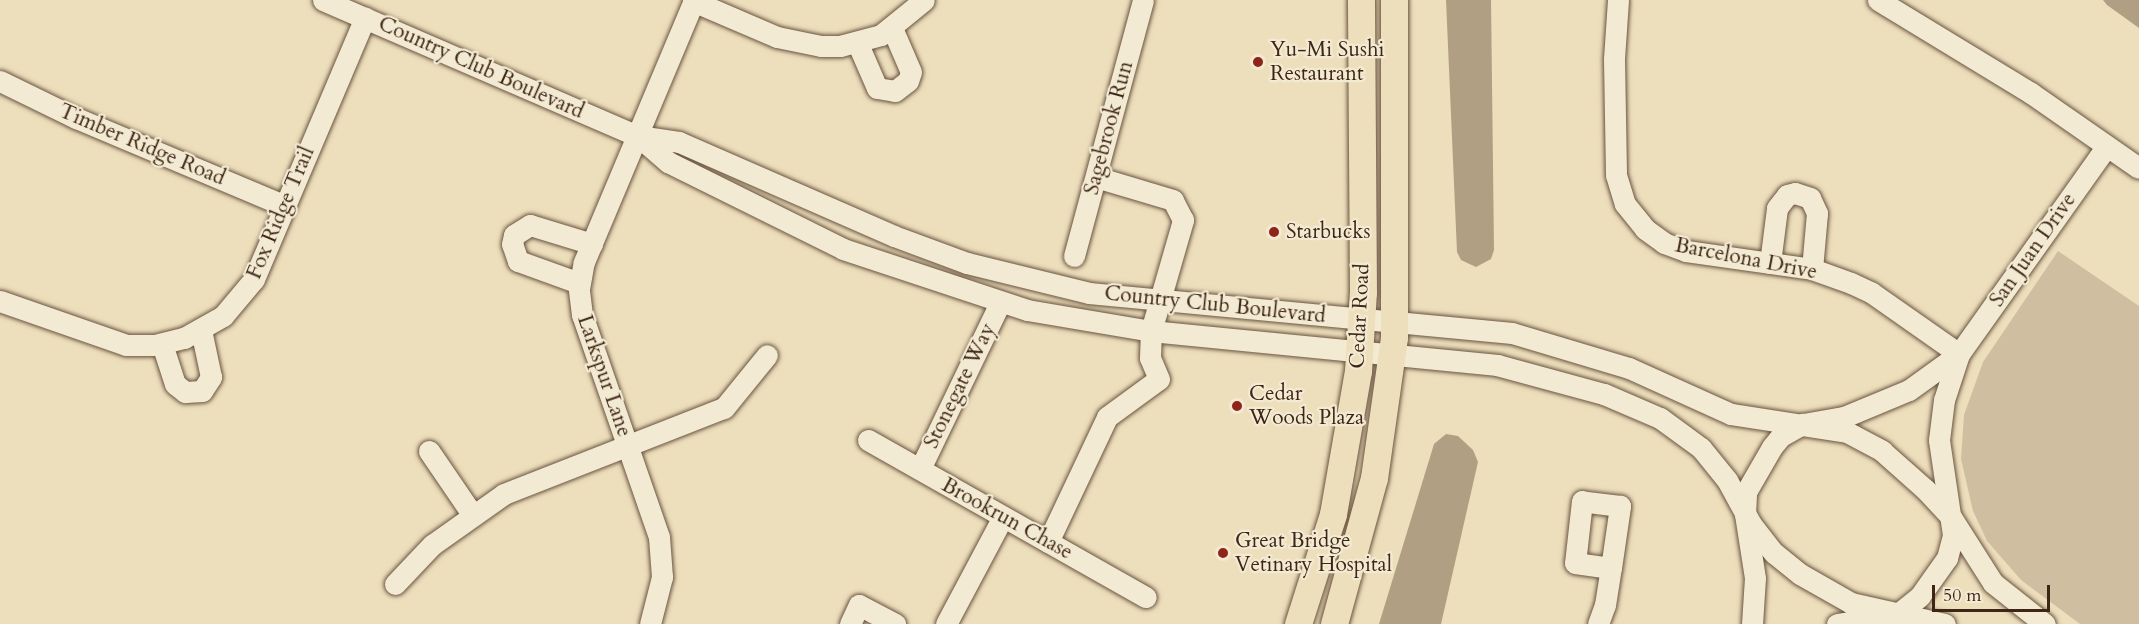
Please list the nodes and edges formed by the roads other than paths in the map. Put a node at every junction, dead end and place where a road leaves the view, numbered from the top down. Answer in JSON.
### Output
{"nodes":[{"id":1,"x":324,"y":0,"type":"edge"},
{"id":2,"x":924,"y":0,"type":"edge"},
{"id":3,"x":1143,"y":0,"type":"edge"},
{"id":4,"x":1361,"y":0,"type":"edge"},
{"id":5,"x":1394,"y":0,"type":"edge"},
{"id":6,"x":1618,"y":0,"type":"edge"},
{"id":7,"x":1878,"y":0,"type":"edge"},
{"id":8,"x":694,"y":1,"type":"edge"},
{"id":9,"x":365,"y":18,"type":"junction"},
{"id":10,"x":892,"y":28,"type":"junction"},
{"id":11,"x":857,"y":42,"type":"junction"},
{"id":12,"x":0,"y":81,"type":"edge"},
{"id":13,"x":638,"y":136,"type":"junction"},
{"id":14,"x":2107,"y":146,"type":"junction"},
{"id":15,"x":2139,"y":168,"type":"edge"},
{"id":16,"x":1096,"y":177,"type":"junction"},
{"id":17,"x":285,"y":206,"type":"junction"},
{"id":18,"x":592,"y":244,"type":"junction"},
{"id":19,"x":1074,"y":255,"type":"dead end"},
{"id":20,"x":1770,"y":263,"type":"junction"},
{"id":21,"x":1812,"y":269,"type":"junction"},
{"id":22,"x":579,"y":283,"type":"junction"},
{"id":23,"x":0,"y":301,"type":"edge"},
{"id":24,"x":1000,"y":303,"type":"junction"},
{"id":25,"x":1156,"y":316,"type":"junction"},
{"id":26,"x":1361,"y":320,"type":"junction"},
{"id":27,"x":1394,"y":323,"type":"junction"},
{"id":28,"x":201,"y":330,"type":"junction"},
{"id":29,"x":162,"y":344,"type":"junction"},
{"id":30,"x":1359,"y":351,"type":"junction"},
{"id":31,"x":1959,"y":354,"type":"junction"},
{"id":32,"x":767,"y":355,"type":"dead end"},
{"id":33,"x":1392,"y":355,"type":"junction"},
{"id":34,"x":1803,"y":424,"type":"junction"},
{"id":35,"x":868,"y":440,"type":"dead end"},
{"id":36,"x":628,"y":446,"type":"junction"},
{"id":37,"x":429,"y":451,"type":"dead end"},
{"id":38,"x":920,"y":469,"type":"junction"},
{"id":39,"x":472,"y":513,"type":"junction"},
{"id":40,"x":1745,"y":514,"type":"junction"},
{"id":41,"x":1003,"y":517,"type":"junction"},
{"id":42,"x":1951,"y":517,"type":"junction"},
{"id":43,"x":1048,"y":542,"type":"junction"},
{"id":44,"x":1611,"y":568,"type":"dead end"},
{"id":45,"x":395,"y":584,"type":"dead end"},
{"id":46,"x":1146,"y":597,"type":"dead end"},
{"id":47,"x":1898,"y":614,"type":"junction"},
{"id":48,"x":650,"y":624,"type":"edge"},
{"id":49,"x":850,"y":624,"type":"edge"},
{"id":50,"x":895,"y":624,"type":"edge"},
{"id":51,"x":946,"y":624,"type":"edge"},
{"id":52,"x":1298,"y":624,"type":"edge"},
{"id":53,"x":1334,"y":624,"type":"edge"},
{"id":54,"x":1598,"y":624,"type":"edge"},
{"id":55,"x":1752,"y":624,"type":"edge"},
{"id":56,"x":1837,"y":624,"type":"edge"},
{"id":57,"x":1945,"y":624,"type":"edge"},
{"id":58,"x":2045,"y":624,"type":"edge"}],
"edges":[{"from":1,"to":9,"type":"street","name":"Country Club Boulevard"},
{"from":2,"to":10,"type":"street"},
{"from":3,"to":16,"type":"street","name":"Sagebrook Run"},
{"from":4,"to":26,"type":"main road","name":"Cedar Road"},
{"from":5,"to":27,"type":"main road","name":"Cedar Road"},
{"from":6,"to":20,"type":"street","name":"Barcelona Drive"},
{"from":7,"to":14,"type":"street"},
{"from":8,"to":11,"type":"street"},
{"from":8,"to":13,"type":"street","name":"Larkspur Lane"},
{"from":9,"to":13,"type":"street","name":"Country Club Boulevard"},
{"from":9,"to":17,"type":"street","name":"Fox Ridge Trail"},
{"from":10,"to":11,"type":"street"},
{"from":10,"to":11,"type":"street"},
{"from":12,"to":17,"type":"street","name":"Timber Ridge Road"},
{"from":13,"to":18,"type":"street","name":"Larkspur Lane"},
{"from":13,"to":24,"type":"street","name":"Country Club Boulevard"},
{"from":13,"to":25,"type":"street","name":"Country Club Boulevard"},
{"from":14,"to":15,"type":"street"},
{"from":14,"to":31,"type":"street","name":"San Juan Drive"},
{"from":16,"to":19,"type":"street","name":"Sagebrook Run"},
{"from":16,"to":25,"type":"street"},
{"from":17,"to":28,"type":"street","name":"Fox Ridge Trail"},
{"from":18,"to":22,"type":"street","name":"Larkspur Lane"},
{"from":18,"to":22,"type":"street"},
{"from":20,"to":21,"type":"street","name":"Barcelona Drive"},
{"from":20,"to":21,"type":"street"},
{"from":21,"to":31,"type":"street","name":"Barcelona Drive"},
{"from":22,"to":36,"type":"street","name":"Larkspur Lane"},
{"from":23,"to":29,"type":"street","name":"Fox Ridge Trail"},
{"from":24,"to":25,"type":"street","name":"Country Club Boulevard"},
{"from":24,"to":38,"type":"street","name":"Stonegate Way"},
{"from":25,"to":26,"type":"street","name":"Country Club Boulevard"},
{"from":25,"to":30,"type":"street","name":"Country Club Boulevard"},
{"from":25,"to":43,"type":"street"},
{"from":26,"to":27,"type":"street","name":"Country Club Boulevard"},
{"from":26,"to":30,"type":"main road","name":"Cedar Road"},
{"from":27,"to":33,"type":"main road","name":"Cedar Road"},
{"from":27,"to":34,"type":"street","name":"Country Club Boulevard"},
{"from":28,"to":29,"type":"street","name":"Fox Ridge Trail"},
{"from":28,"to":29,"type":"street"},
{"from":30,"to":33,"type":"street","name":"Country Club Boulevard"},
{"from":30,"to":52,"type":"main road","name":"Cedar Road"},
{"from":31,"to":34,"type":"street","name":"San Juan Drive"},
{"from":31,"to":42,"type":"street","name":"San Juan Drive"},
{"from":32,"to":36,"type":"street"},
{"from":33,"to":40,"type":"street","name":"Country Club Boulevard"},
{"from":33,"to":53,"type":"main road","name":"Cedar Road"},
{"from":34,"to":40,"type":"street","name":"San Juan Drive"},
{"from":34,"to":42,"type":"street","name":"Country Club Boulevard"},
{"from":35,"to":38,"type":"street","name":"Brookrun Chase"},
{"from":36,"to":39,"type":"street"},
{"from":36,"to":48,"type":"street","name":"Larkspur Lane"},
{"from":37,"to":39,"type":"street"},
{"from":38,"to":41,"type":"street","name":"Brookrun Chase"},
{"from":39,"to":45,"type":"street"},
{"from":40,"to":47,"type":"street","name":"Country Club Boulevard"},
{"from":40,"to":55,"type":"street","name":"San Juan Drive"},
{"from":41,"to":43,"type":"street","name":"Brookrun Chase"},
{"from":41,"to":51,"type":"street"},
{"from":42,"to":47,"type":"street","name":"San Juan Drive"},
{"from":42,"to":58,"type":"street","name":"Country Club Boulevard"},
{"from":43,"to":46,"type":"street","name":"Brookrun Chase"},
{"from":44,"to":54,"type":"street"},
{"from":47,"to":56,"type":"street"},
{"from":47,"to":57,"type":"street","name":"Country Club Boulevard"},
{"from":49,"to":50,"type":"street"}]}
